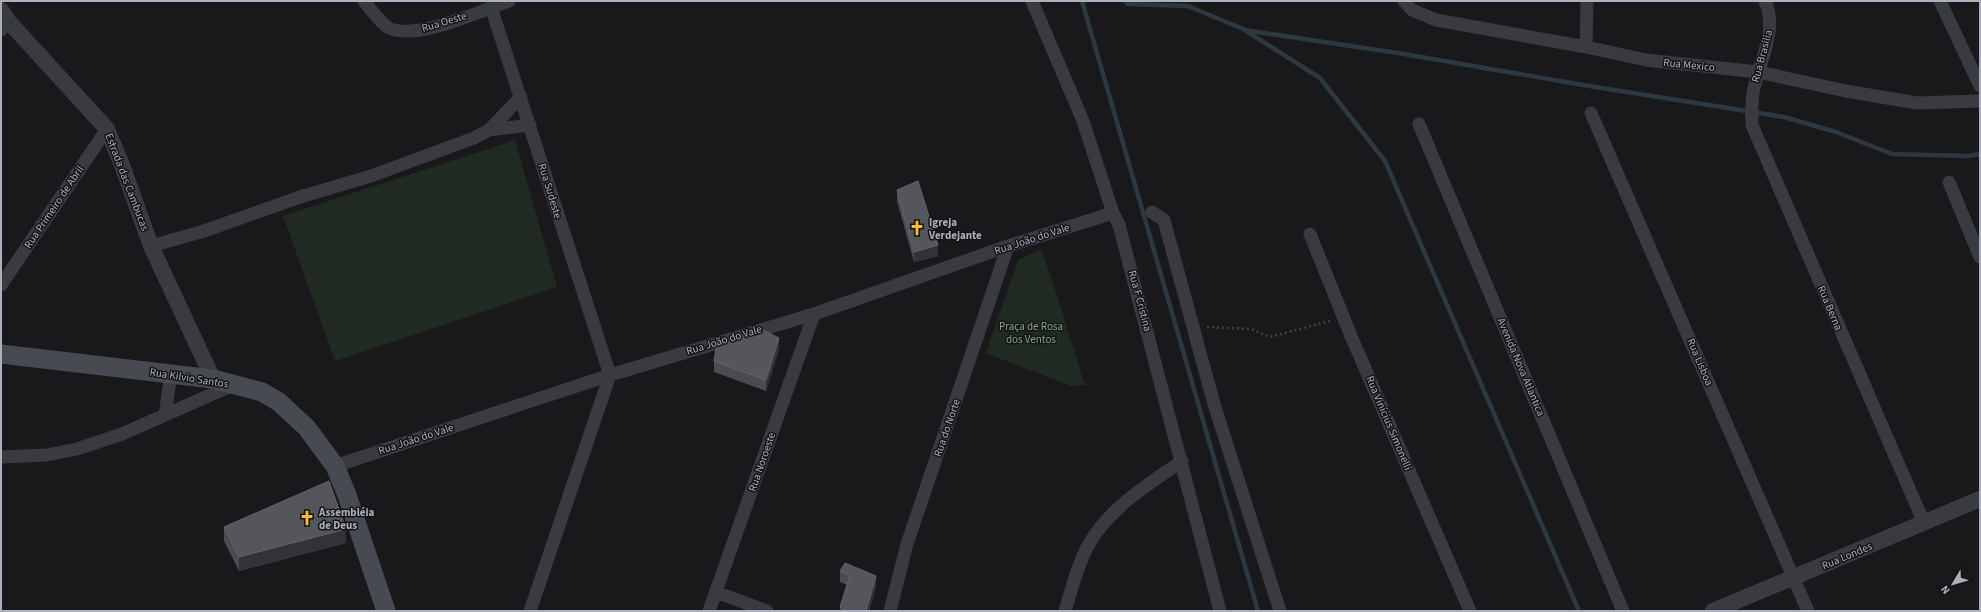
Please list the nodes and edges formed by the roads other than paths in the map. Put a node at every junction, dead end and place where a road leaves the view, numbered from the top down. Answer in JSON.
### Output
{"nodes":[{"id":1,"x":364,"y":1,"type":"edge"},
{"id":2,"x":509,"y":1,"type":"edge"},
{"id":3,"x":1032,"y":1,"type":"edge"},
{"id":4,"x":1404,"y":1,"type":"edge"},
{"id":5,"x":1587,"y":1,"type":"edge"},
{"id":6,"x":1765,"y":1,"type":"edge"},
{"id":7,"x":1940,"y":1,"type":"edge"},
{"id":8,"x":491,"y":7,"type":"junction"},
{"id":9,"x":4,"y":21,"type":"edge"},
{"id":10,"x":1586,"y":47,"type":"junction"},
{"id":11,"x":1758,"y":72,"type":"junction"},
{"id":12,"x":1980,"y":86,"type":"edge"},
{"id":13,"x":1753,"y":89,"type":"joint"},
{"id":14,"x":521,"y":98,"type":"junction"},
{"id":15,"x":1980,"y":101,"type":"edge"},
{"id":16,"x":1591,"y":113,"type":"dead end"},
{"id":17,"x":1419,"y":124,"type":"dead end"},
{"id":18,"x":530,"y":125,"type":"junction"},
{"id":19,"x":107,"y":129,"type":"junction"},
{"id":20,"x":489,"y":130,"type":"junction"},
{"id":21,"x":1949,"y":182,"type":"dead end"},
{"id":22,"x":1152,"y":212,"type":"dead end"},
{"id":23,"x":1113,"y":213,"type":"junction"},
{"id":24,"x":1310,"y":234,"type":"dead end"},
{"id":25,"x":150,"y":246,"type":"junction"},
{"id":26,"x":1008,"y":246,"type":"junction"},
{"id":27,"x":1980,"y":257,"type":"edge"},
{"id":28,"x":1,"y":285,"type":"edge"},
{"id":29,"x":814,"y":314,"type":"junction"},
{"id":30,"x":1,"y":354,"type":"edge"},
{"id":31,"x":171,"y":374,"type":"junction"},
{"id":32,"x":610,"y":374,"type":"junction"},
{"id":33,"x":213,"y":379,"type":"junction"},
{"id":34,"x":234,"y":384,"type":"junction"},
{"id":35,"x":165,"y":415,"type":"junction"},
{"id":36,"x":1,"y":457,"type":"edge"},
{"id":37,"x":1182,"y":461,"type":"junction"},
{"id":38,"x":335,"y":466,"type":"junction"},
{"id":39,"x":1980,"y":499,"type":"edge"},
{"id":40,"x":1924,"y":523,"type":"junction"},
{"id":41,"x":1794,"y":578,"type":"junction"},
{"id":42,"x":716,"y":592,"type":"junction"},
{"id":43,"x":386,"y":611,"type":"edge"},
{"id":44,"x":530,"y":611,"type":"edge"},
{"id":45,"x":709,"y":611,"type":"edge"},
{"id":46,"x":767,"y":611,"type":"edge"},
{"id":47,"x":890,"y":611,"type":"edge"},
{"id":48,"x":1065,"y":611,"type":"edge"},
{"id":49,"x":1220,"y":611,"type":"edge"},
{"id":50,"x":1280,"y":611,"type":"edge"},
{"id":51,"x":1470,"y":611,"type":"edge"},
{"id":52,"x":1623,"y":611,"type":"edge"},
{"id":53,"x":1713,"y":611,"type":"edge"},
{"id":54,"x":1808,"y":611,"type":"edge"}],
"edges":[{"from":1,"to":8,"type":"street","name":"Rua Oeste"},
{"from":2,"to":8,"type":"street","name":"Rua Oeste"},
{"from":3,"to":23,"type":"street","name":"Rua F Cristina"},
{"from":4,"to":10,"type":"street","name":"Rua Mexico"},
{"from":5,"to":10,"type":"street"},
{"from":6,"to":11,"type":"street","name":"Rua Brasilia"},
{"from":7,"to":12,"type":"street"},
{"from":8,"to":14,"type":"street","name":"Rua Sudeste"},
{"from":9,"to":19,"type":"street","name":"Estrada das Cambucas"},
{"from":10,"to":11,"type":"street","name":"Rua Mexico"},
{"from":11,"to":13,"type":"street","name":"Rua Brasilia"},
{"from":11,"to":15,"type":"street","name":"Rua Mexico"},
{"from":13,"to":40,"type":"street","name":"Rua Berna"},
{"from":14,"to":18,"type":"street","name":"Rua Sudeste"},
{"from":14,"to":20,"type":"street"},
{"from":16,"to":41,"type":"street","name":"Rua Lisboa"},
{"from":17,"to":52,"type":"street","name":"Avenida Nova Atlantica"},
{"from":18,"to":20,"type":"street"},
{"from":18,"to":32,"type":"street","name":"Rua Sudeste"},
{"from":19,"to":25,"type":"street","name":"Estrada das Cambucas"},
{"from":19,"to":28,"type":"street","name":"Rua Primeiro de Abril"},
{"from":20,"to":25,"type":"street"},
{"from":21,"to":27,"type":"street"},
{"from":22,"to":50,"type":"street"},
{"from":23,"to":26,"type":"street","name":"Rua João do Vale"},
{"from":23,"to":37,"type":"street","name":"Rua F Cristina"},
{"from":24,"to":51,"type":"street","name":"Rua Vinícius Simonelli"},
{"from":25,"to":33,"type":"street","name":"Estrada das Cambucas"},
{"from":26,"to":29,"type":"street","name":"Rua João do Vale"},
{"from":26,"to":47,"type":"street","name":"Rua do Norte"},
{"from":29,"to":32,"type":"street","name":"Rua João do Vale"},
{"from":29,"to":42,"type":"street","name":"Rua Noroeste"},
{"from":30,"to":31,"type":"main road","name":"Rua Kilvio Santos"},
{"from":31,"to":33,"type":"main road","name":"Rua Kilvio Santos"},
{"from":31,"to":35,"type":"street"},
{"from":32,"to":38,"type":"street","name":"Rua João do Vale"},
{"from":32,"to":44,"type":"street"},
{"from":33,"to":34,"type":"main road","name":"Rua Kilvio Santos"},
{"from":34,"to":35,"type":"street"},
{"from":34,"to":38,"type":"main road","name":"Rua Kilvio Santos"},
{"from":35,"to":36,"type":"street"},
{"from":37,"to":48,"type":"street"},
{"from":37,"to":49,"type":"street","name":"Rua F Cristina"},
{"from":38,"to":43,"type":"main road","name":"Rua Kilvio Santos"},
{"from":39,"to":40,"type":"street","name":"Rua Londes"},
{"from":40,"to":41,"type":"street","name":"Rua Londes"},
{"from":41,"to":53,"type":"street","name":"Rua Londes"},
{"from":41,"to":54,"type":"street","name":"Rua Lisboa"},
{"from":42,"to":45,"type":"street","name":"Rua Noroeste"},
{"from":42,"to":46,"type":"street"}]}
